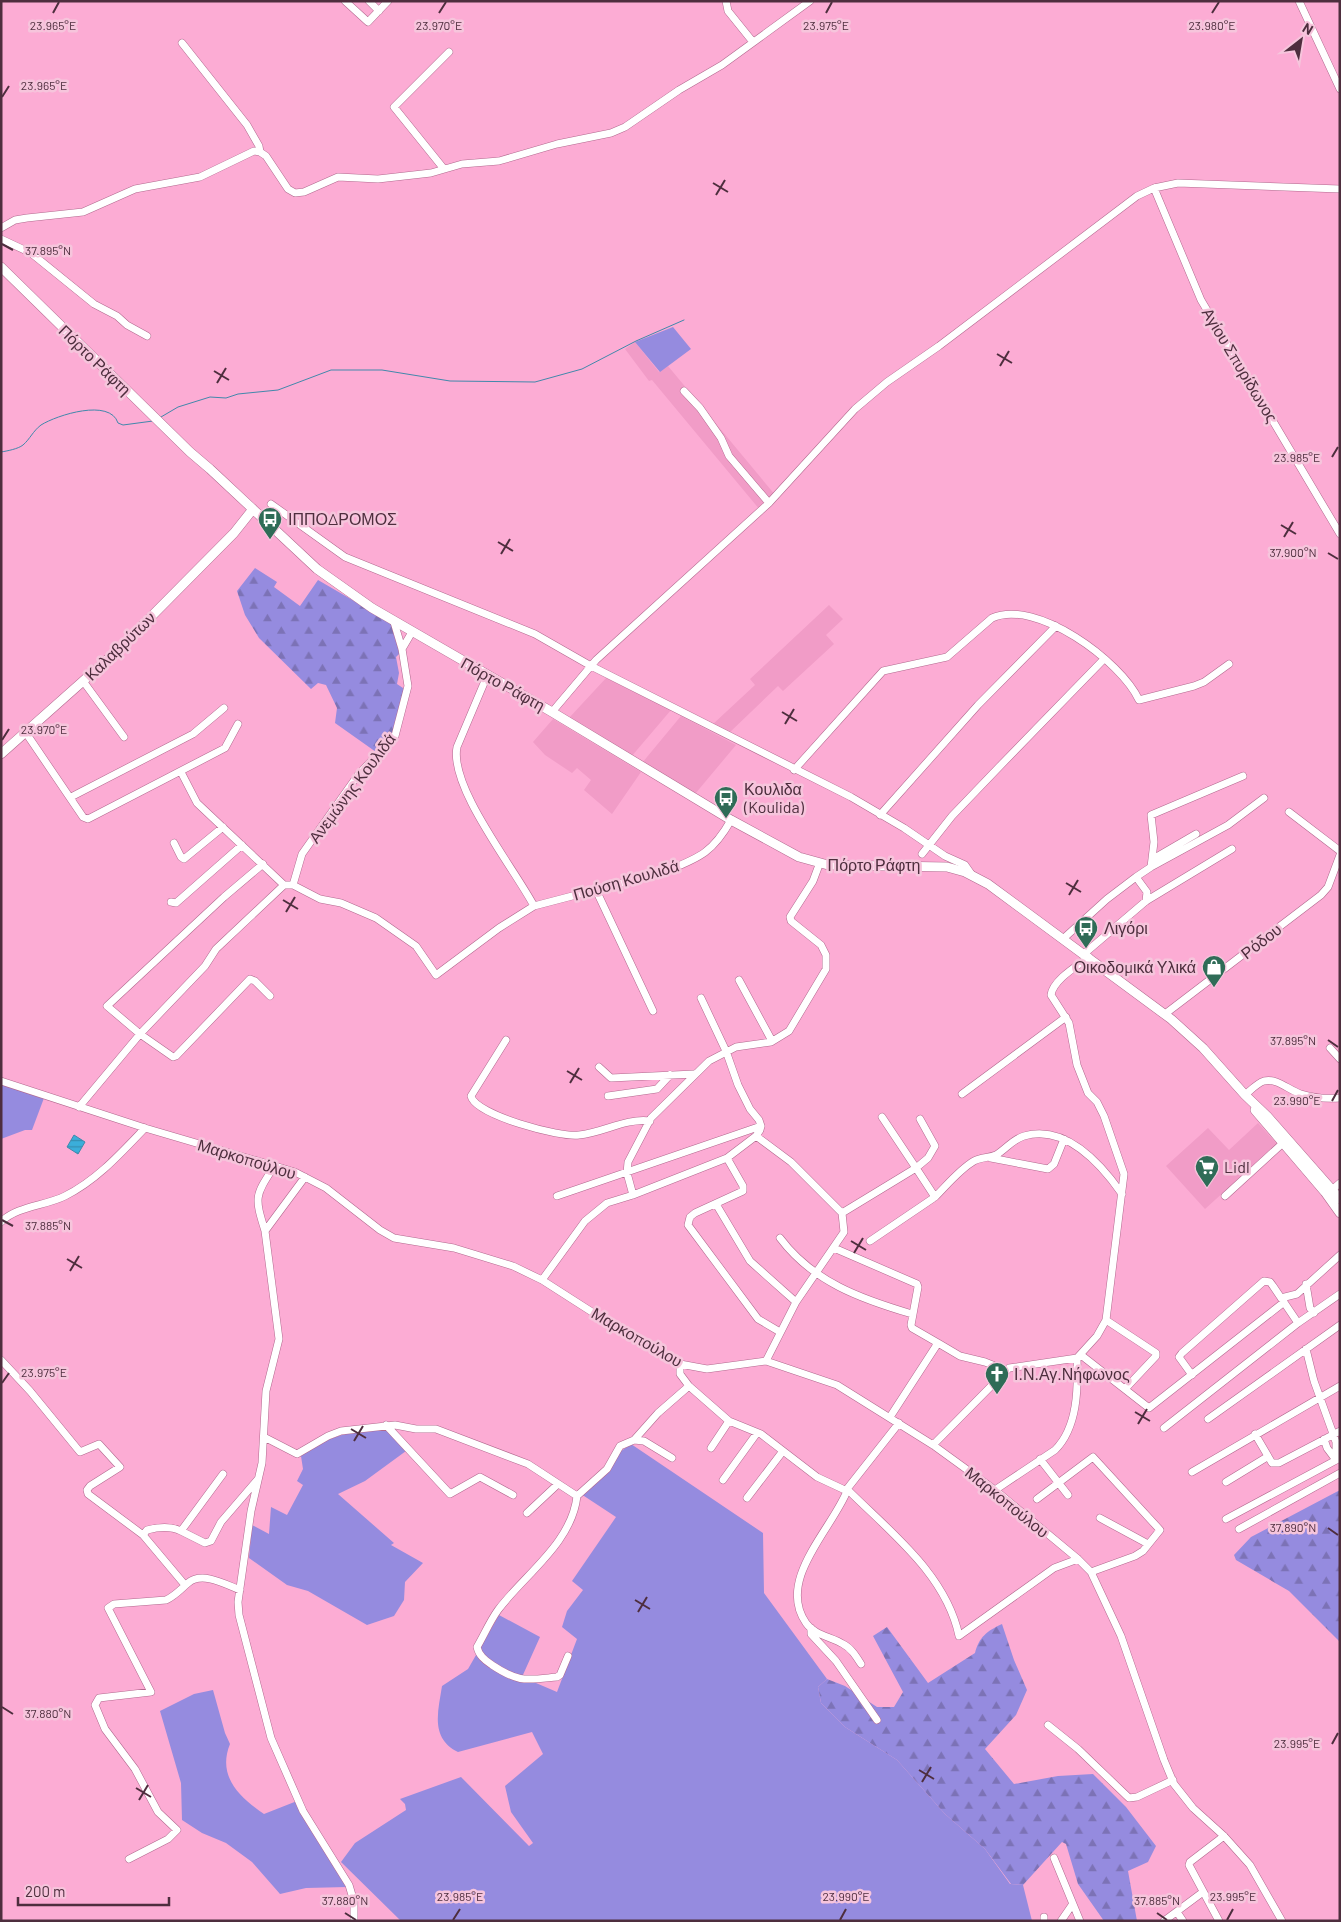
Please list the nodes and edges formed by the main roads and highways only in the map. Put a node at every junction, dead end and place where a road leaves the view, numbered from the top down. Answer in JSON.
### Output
{"nodes":[{"id":1,"x":1,"y":267,"type":"edge"},
{"id":2,"x":253,"y":513,"type":"junction"},
{"id":3,"x":372,"y":608,"type":"junction"},
{"id":4,"x":1,"y":754,"type":"edge"},
{"id":5,"x":1245,"y":1095,"type":"junction"},
{"id":6,"x":1336,"y":1186,"type":"edge"},
{"id":7,"x":1340,"y":1198,"type":"edge"},
{"id":8,"x":1340,"y":1213,"type":"edge"}],
"edges":[{"from":1,"to":2,"type":"main road","name":"Πόρτο Ράφτη"},
{"from":2,"to":3,"type":"main road","name":"Πόρτο Ράφτη"},
{"from":2,"to":3,"type":"main road","name":"Πόρτο Ράφτη"},
{"from":2,"to":4,"type":"main road","name":"Καλαβρύτων"},
{"from":3,"to":5,"type":"main road","name":"Πόρτο Ράφτη"},
{"from":5,"to":6,"type":"main road","name":"Πόρτο Ράφτη"},
{"from":5,"to":8,"type":"main road","name":"Πόρτο Ράφτη"},
{"from":6,"to":7,"type":"main road","name":"Πόρτο Ράφτη"}]}
